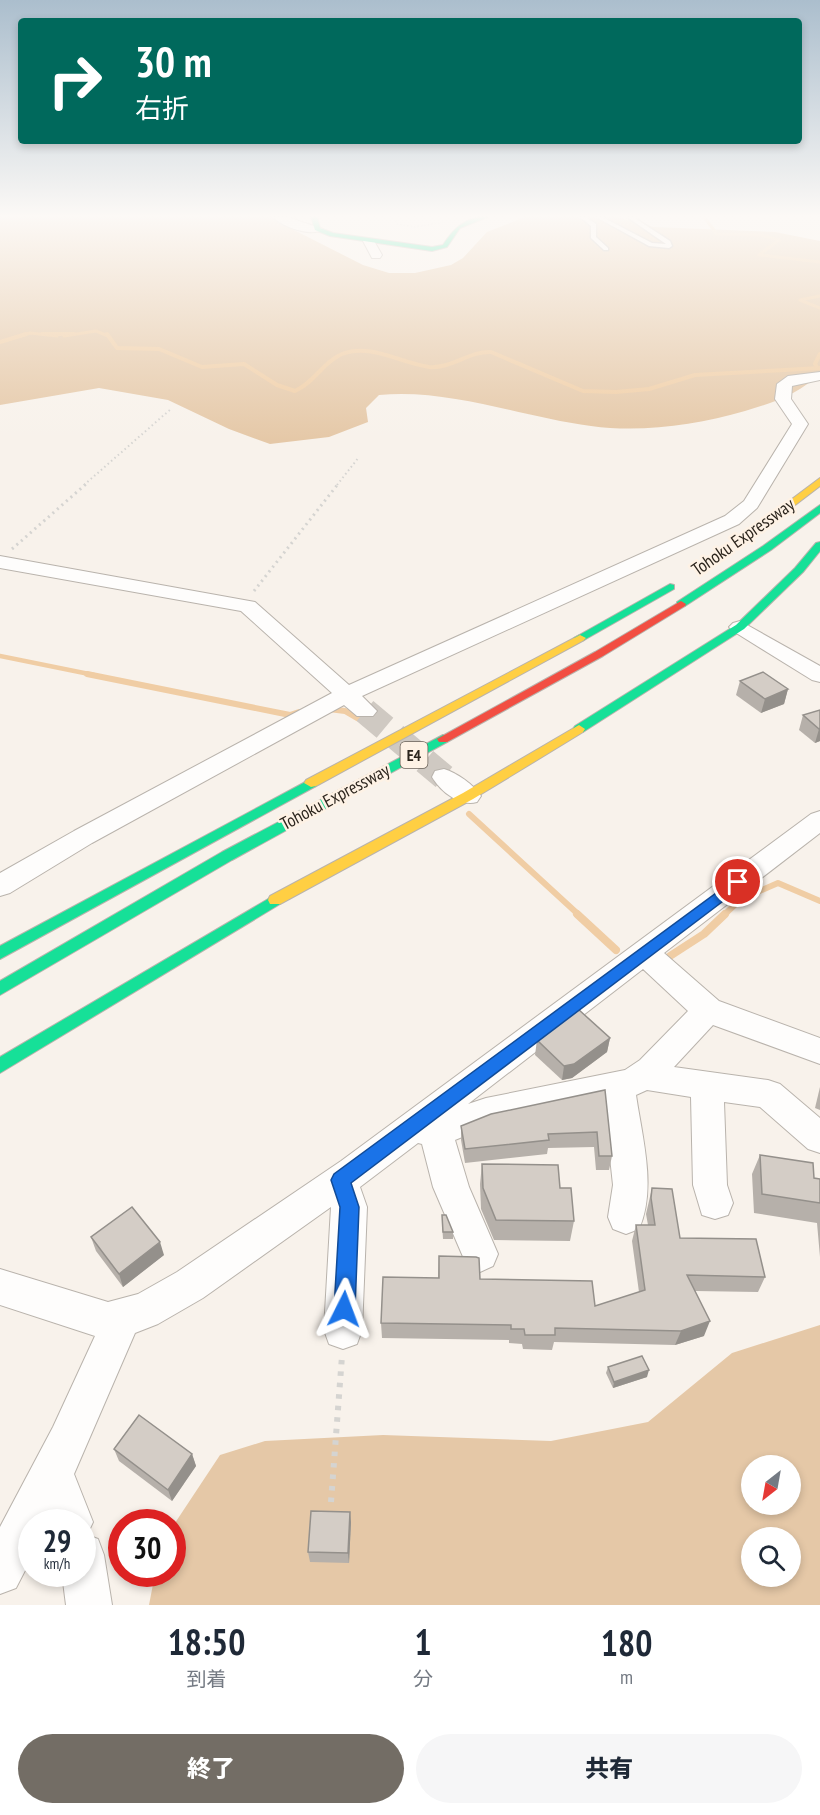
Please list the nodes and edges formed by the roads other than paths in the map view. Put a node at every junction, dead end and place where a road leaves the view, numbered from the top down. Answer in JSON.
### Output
{"nodes":[{"id":1,"x":820,"y":376,"type":"edge"},
{"id":2,"x":820,"y":481,"type":"edge"},
{"id":3,"x":820,"y":508,"type":"edge"},
{"id":4,"x":769,"y":520,"type":"dead end"},
{"id":5,"x":820,"y":545,"type":"edge"},
{"id":6,"x":4,"y":557,"type":"edge"},
{"id":7,"x":682,"y":580,"type":"dead end"},
{"id":8,"x":740,"y":627,"type":"junction"},
{"id":9,"x":820,"y":675,"type":"edge"},
{"id":10,"x":329,"y":704,"type":"junction"},
{"id":11,"x":365,"y":711,"type":"tunnel mouth"},
{"id":12,"x":444,"y":777,"type":"tunnel mouth"},
{"id":13,"x":468,"y":796,"type":"junction"},
{"id":14,"x":820,"y":820,"type":"edge"},
{"id":15,"x":0,"y":886,"type":"edge"},
{"id":16,"x":0,"y":953,"type":"edge"},
{"id":17,"x":644,"y":953,"type":"junction"},
{"id":18,"x":0,"y":989,"type":"edge"},
{"id":19,"x":708,"y":1010,"type":"junction"},
{"id":20,"x":820,"y":1051,"type":"edge"},
{"id":21,"x":0,"y":1066,"type":"edge"},
{"id":22,"x":631,"y":1080,"type":"junction"},
{"id":23,"x":707,"y":1084,"type":"junction"},
{"id":24,"x":424,"y":1129,"type":"junction"},
{"id":25,"x":820,"y":1138,"type":"edge"},
{"id":26,"x":341,"y":1180,"type":"junction"},
{"id":27,"x":715,"y":1203,"type":"dead end"},
{"id":28,"x":626,"y":1217,"type":"dead end"},
{"id":29,"x":480,"y":1254,"type":"dead end"},
{"id":30,"x":0,"y":1287,"type":"edge"},
{"id":31,"x":123,"y":1316,"type":"junction"},
{"id":32,"x":343,"y":1330,"type":"road end"},
{"id":33,"x":52,"y":1472,"type":"junction"},
{"id":34,"x":66,"y":1509,"type":"edge"},
{"id":35,"x":0,"y":1572,"type":"edge"},
{"id":36,"x":86,"y":1587,"type":"edge"},
{"id":37,"x":89,"y":1605,"type":"edge"}],
"edges":[{"from":1,"to":10,"type":"street"},
{"from":2,"to":4,"type":"main road","name":"Tohoku Expressway"},
{"from":3,"to":18,"type":"main road","name":"Tohoku Expressway","number":"E4"},
{"from":5,"to":8,"type":"main road"},
{"from":6,"to":10,"type":"street"},
{"from":7,"to":16,"type":"main road","name":"Tohoku Expressway","number":"E4"},
{"from":8,"to":9,"type":"street"},
{"from":8,"to":13,"type":"main road"},
{"from":10,"to":11,"type":"street"},
{"from":10,"to":15,"type":"street"},
{"from":12,"to":13,"type":"street"},
{"from":13,"to":21,"type":"main road"},
{"from":14,"to":17,"type":"street"},
{"from":17,"to":19,"type":"street"},
{"from":17,"to":24,"type":"street"},
{"from":19,"to":20,"type":"street"},
{"from":19,"to":22,"type":"street"},
{"from":22,"to":23,"type":"street"},
{"from":22,"to":24,"type":"street"},
{"from":22,"to":28,"type":"street"},
{"from":23,"to":25,"type":"street"},
{"from":23,"to":27,"type":"street"},
{"from":24,"to":26,"type":"street"},
{"from":24,"to":29,"type":"street"},
{"from":26,"to":31,"type":"street"},
{"from":26,"to":32,"type":"street"},
{"from":30,"to":31,"type":"street"},
{"from":31,"to":33,"type":"street"},
{"from":33,"to":34,"type":"street"},
{"from":33,"to":35,"type":"street"},
{"from":36,"to":37,"type":"street"}]}
